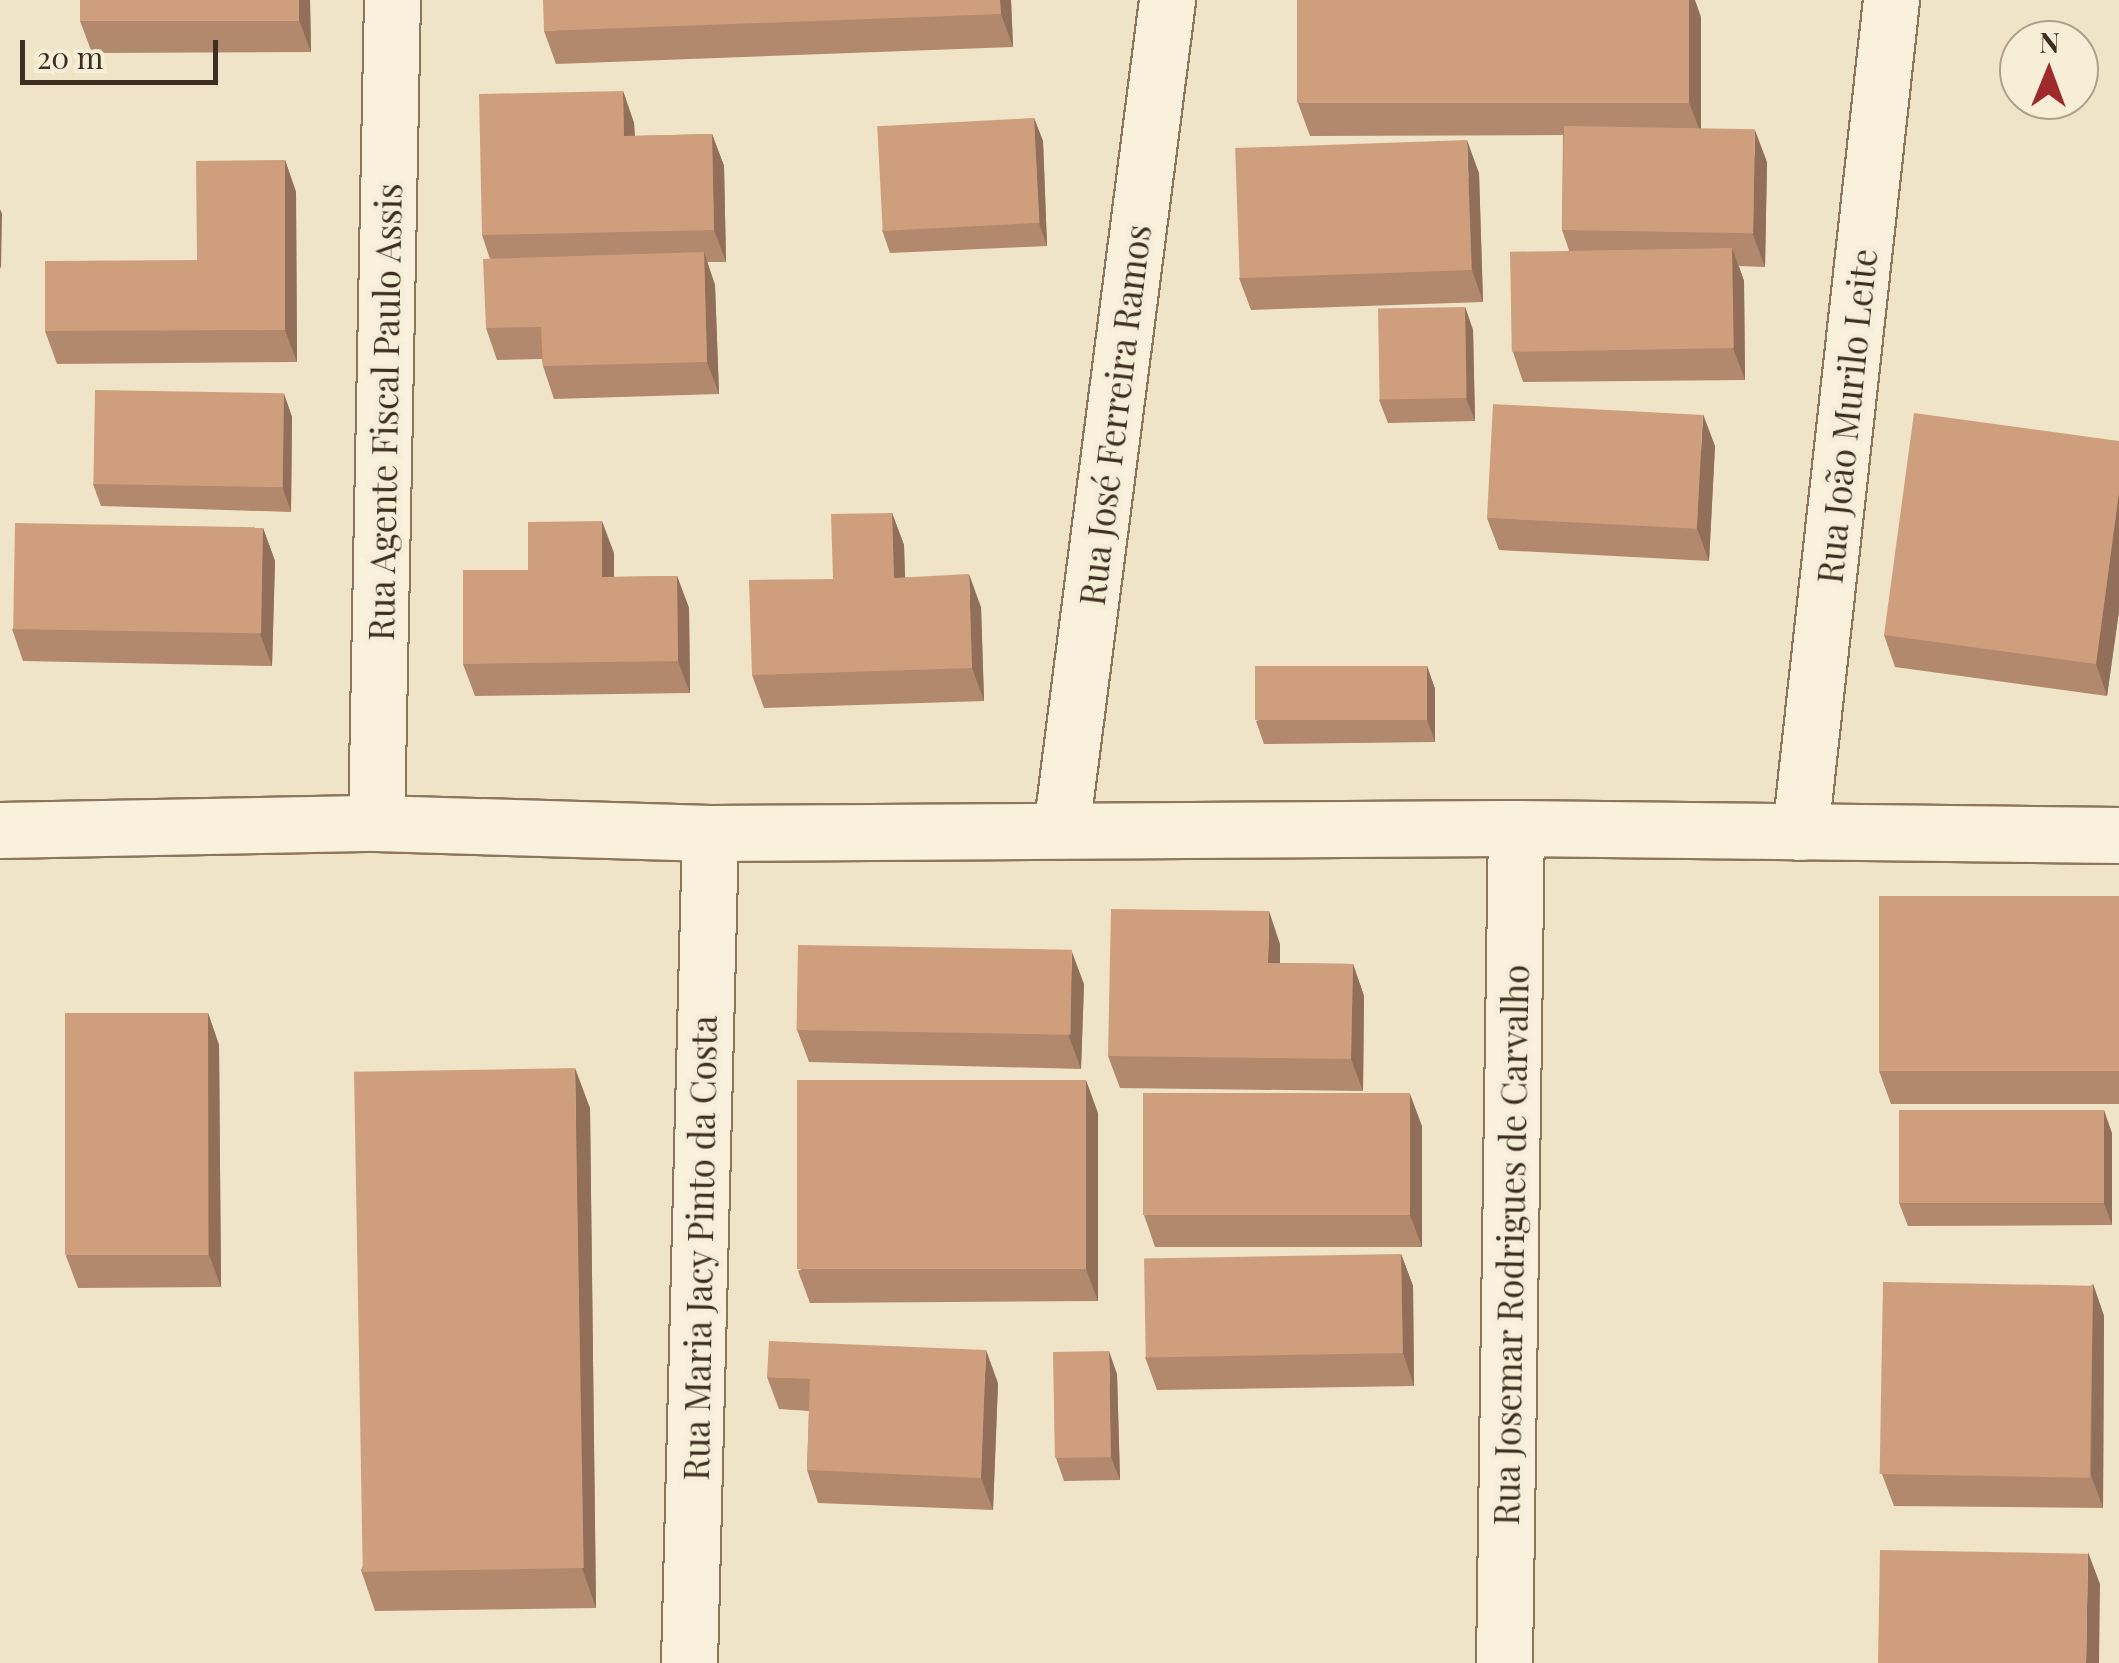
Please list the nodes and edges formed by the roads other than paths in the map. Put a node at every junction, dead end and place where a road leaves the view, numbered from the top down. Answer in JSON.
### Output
{"nodes":[{"id":1,"x":392,"y":0,"type":"edge"},
{"id":2,"x":1167,"y":0,"type":"edge"},
{"id":3,"x":1891,"y":0,"type":"edge"},
{"id":4,"x":376,"y":823,"type":"junction"},
{"id":5,"x":1516,"y":828,"type":"junction"},
{"id":6,"x":0,"y":830,"type":"edge"},
{"id":7,"x":1061,"y":830,"type":"junction"},
{"id":8,"x":1800,"y":832,"type":"junction"},
{"id":9,"x":710,"y":833,"type":"junction"},
{"id":10,"x":2119,"y":836,"type":"edge"},
{"id":11,"x":688,"y":1663,"type":"edge"},
{"id":12,"x":1504,"y":1663,"type":"edge"}],
"edges":[{"from":1,"to":4,"type":"street","name":"Rua Agente Fiscal Paulo Assis"},
{"from":2,"to":7,"type":"street","name":"Rua José Ferreira Ramos"},
{"from":3,"to":8,"type":"street","name":"Rua João Murilo Leite"},
{"from":4,"to":6,"type":"street"},
{"from":4,"to":9,"type":"street"},
{"from":5,"to":7,"type":"street"},
{"from":5,"to":8,"type":"street"},
{"from":5,"to":12,"type":"street","name":"Rua Josemar Rodrigues de Carvalho"},
{"from":7,"to":9,"type":"street"},
{"from":8,"to":10,"type":"street"},
{"from":9,"to":11,"type":"street","name":"Rua Maria Jacy Pinto da Costa"}]}
